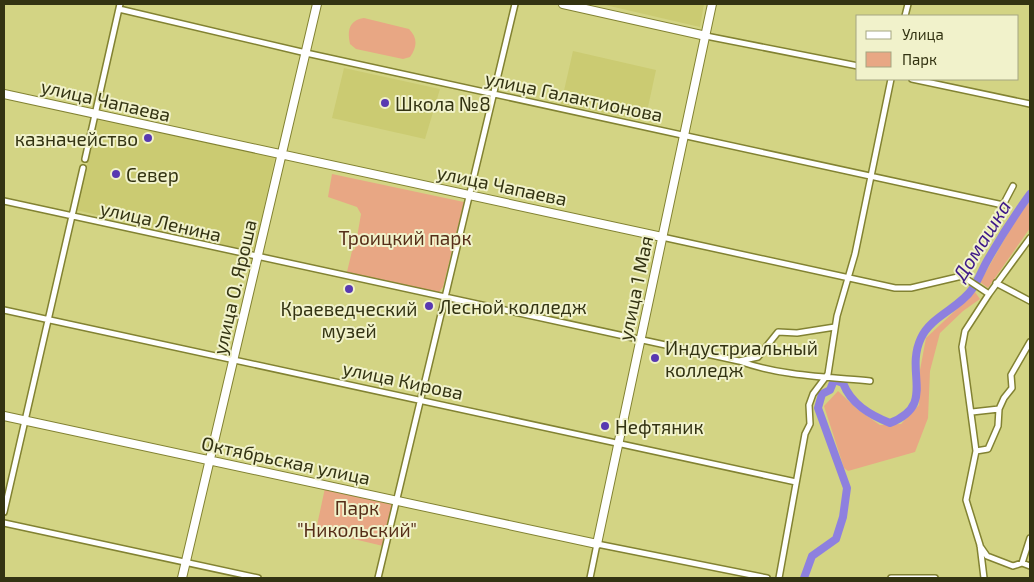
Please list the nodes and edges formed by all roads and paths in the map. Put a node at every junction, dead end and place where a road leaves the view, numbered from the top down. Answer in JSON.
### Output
{"nodes":[{"id":1,"x":317,"y":4,"type":"edge"},
{"id":2,"x":515,"y":4,"type":"edge"},
{"id":3,"x":564,"y":4,"type":"edge"},
{"id":4,"x":712,"y":4,"type":"edge"},
{"id":5,"x":120,"y":6,"type":"edge"},
{"id":6,"x":706,"y":36,"type":"junction"},
{"id":7,"x":306,"y":53,"type":"junction"},
{"id":8,"x":856,"y":66,"type":"edge"},
{"id":9,"x":892,"y":80,"type":"edge"},
{"id":10,"x":917,"y":80,"type":"edge"},
{"id":11,"x":4,"y":94,"type":"edge"},
{"id":12,"x":494,"y":94,"type":"junction"},
{"id":13,"x":1030,"y":104,"type":"edge"},
{"id":14,"x":94,"y":115,"type":"junction"},
{"id":15,"x":685,"y":135,"type":"junction"},
{"id":16,"x":282,"y":154,"type":"junction"},
{"id":17,"x":85,"y":159,"type":"dead end"},
{"id":18,"x":83,"y":168,"type":"dead end"},
{"id":19,"x":871,"y":176,"type":"junction"},
{"id":20,"x":1012,"y":186,"type":"dead end"},
{"id":21,"x":470,"y":195,"type":"junction"},
{"id":22,"x":4,"y":201,"type":"edge"},
{"id":23,"x":72,"y":216,"type":"junction"},
{"id":24,"x":662,"y":237,"type":"junction"},
{"id":25,"x":1030,"y":238,"type":"edge"},
{"id":26,"x":258,"y":258,"type":"junction"},
{"id":27,"x":847,"y":277,"type":"junction"},
{"id":28,"x":996,"y":284,"type":"junction"},
{"id":29,"x":989,"y":294,"type":"junction"},
{"id":30,"x":445,"y":298,"type":"junction"},
{"id":31,"x":1030,"y":301,"type":"edge"},
{"id":32,"x":4,"y":310,"type":"edge"},
{"id":33,"x":48,"y":320,"type":"junction"},
{"id":34,"x":835,"y":327,"type":"junction"},
{"id":35,"x":641,"y":340,"type":"junction"},
{"id":36,"x":1030,"y":342,"type":"edge"},
{"id":37,"x":234,"y":360,"type":"junction"},
{"id":38,"x":739,"y":361,"type":"junction"},
{"id":39,"x":824,"y":379,"type":"junction"},
{"id":40,"x":870,"y":381,"type":"dead end"},
{"id":41,"x":422,"y":399,"type":"junction"},
{"id":42,"x":999,"y":409,"type":"junction"},
{"id":43,"x":972,"y":412,"type":"junction"},
{"id":44,"x":4,"y":416,"type":"edge"},
{"id":45,"x":24,"y":420,"type":"junction"},
{"id":46,"x":618,"y":444,"type":"junction"},
{"id":47,"x":976,"y":451,"type":"junction"},
{"id":48,"x":211,"y":459,"type":"junction"},
{"id":49,"x":796,"y":482,"type":"junction"},
{"id":50,"x":397,"y":501,"type":"junction"},
{"id":51,"x":4,"y":512,"type":"edge"},
{"id":52,"x":4,"y":523,"type":"edge"},
{"id":53,"x":1030,"y":538,"type":"edge"},
{"id":54,"x":597,"y":544,"type":"junction"},
{"id":55,"x":980,"y":545,"type":"junction"},
{"id":56,"x":186,"y":563,"type":"junction"},
{"id":57,"x":1022,"y":563,"type":"junction"},
{"id":58,"x":1030,"y":566,"type":"edge"},
{"id":59,"x":182,"y":578,"type":"edge"},
{"id":60,"x":258,"y":578,"type":"edge"},
{"id":61,"x":378,"y":578,"type":"edge"},
{"id":62,"x":590,"y":578,"type":"edge"},
{"id":63,"x":768,"y":578,"type":"edge"},
{"id":64,"x":779,"y":578,"type":"edge"},
{"id":65,"x":891,"y":578,"type":"edge"},
{"id":66,"x":935,"y":578,"type":"edge"},
{"id":67,"x":984,"y":578,"type":"edge"}],
"edges":[{"from":1,"to":7,"type":"main road","name":"улица О. Яроша"},
{"from":2,"to":12,"type":"street"},
{"from":3,"to":6,"type":"main road"},
{"from":4,"to":6,"type":"main road","name":"улица 1 Мая"},
{"from":5,"to":7,"type":"street","name":"улица Галактионова"},
{"from":5,"to":14,"type":"street"},
{"from":6,"to":8,"type":"street"},
{"from":6,"to":15,"type":"main road","name":"улица 1 Мая"},
{"from":7,"to":12,"type":"street","name":"улица Галактионова"},
{"from":7,"to":16,"type":"main road","name":"улица О. Яроша"},
{"from":9,"to":19,"type":"street"},
{"from":10,"to":13,"type":"street"},
{"from":11,"to":14,"type":"main road","name":"улица Чапаева"},
{"from":12,"to":15,"type":"street","name":"улица Галактионова"},
{"from":12,"to":21,"type":"street"},
{"from":14,"to":16,"type":"main road","name":"улица Чапаева"},
{"from":14,"to":17,"type":"street"},
{"from":15,"to":19,"type":"street","name":"улица Галактионова"},
{"from":15,"to":24,"type":"main road","name":"улица 1 Мая"},
{"from":16,"to":21,"type":"main road","name":"улица Чапаева"},
{"from":16,"to":26,"type":"main road","name":"улица О. Яроша"},
{"from":18,"to":23,"type":"street"},
{"from":19,"to":20,"type":"street","name":"улица Галактионова"},
{"from":19,"to":27,"type":"street"},
{"from":21,"to":24,"type":"main road","name":"улица Чапаева"},
{"from":21,"to":30,"type":"street"},
{"from":22,"to":23,"type":"street","name":"улица Ленина"},
{"from":23,"to":26,"type":"street","name":"улица Ленина"},
{"from":23,"to":33,"type":"street"},
{"from":24,"to":27,"type":"street","name":"улица Чапаева"},
{"from":24,"to":35,"type":"main road","name":"улица 1 Мая"},
{"from":25,"to":28,"type":"street"},
{"from":26,"to":30,"type":"street","name":"улица Ленина"},
{"from":26,"to":37,"type":"main road","name":"улица О. Яроша"},
{"from":27,"to":29,"type":"street","name":"улица Чапаева"},
{"from":27,"to":34,"type":"street"},
{"from":28,"to":29,"type":"street"},
{"from":28,"to":31,"type":"street"},
{"from":29,"to":43,"type":"street"},
{"from":30,"to":35,"type":"street","name":"улица Ленина"},
{"from":30,"to":41,"type":"street"},
{"from":32,"to":33,"type":"street","name":"улица Кирова"},
{"from":33,"to":37,"type":"street","name":"улица Кирова"},
{"from":33,"to":45,"type":"street"},
{"from":34,"to":38,"type":"street"},
{"from":34,"to":39,"type":"street"},
{"from":35,"to":38,"type":"street","name":"улица Ленина"},
{"from":35,"to":46,"type":"main road","name":"улица 1 Мая"},
{"from":36,"to":42,"type":"street"},
{"from":37,"to":41,"type":"street","name":"улица Кирова"},
{"from":37,"to":48,"type":"main road","name":"улица О. Яроша"},
{"from":38,"to":39,"type":"street","name":"улица Ленина"},
{"from":39,"to":40,"type":"street","name":"улица Ленина"},
{"from":39,"to":49,"type":"street"},
{"from":41,"to":46,"type":"street","name":"улица Кирова"},
{"from":41,"to":50,"type":"street"},
{"from":42,"to":43,"type":"street"},
{"from":42,"to":47,"type":"street"},
{"from":43,"to":47,"type":"street"},
{"from":44,"to":45,"type":"main road","name":"Октябрьская улица"},
{"from":45,"to":48,"type":"main road","name":"Октябрьская улица"},
{"from":45,"to":51,"type":"street"},
{"from":46,"to":49,"type":"street","name":"улица Кирова"},
{"from":46,"to":54,"type":"main road","name":"улица 1 Мая"},
{"from":47,"to":55,"type":"street"},
{"from":48,"to":50,"type":"main road","name":"Октябрьская улица"},
{"from":48,"to":56,"type":"main road","name":"улица О. Яроша"},
{"from":49,"to":64,"type":"street"},
{"from":50,"to":54,"type":"main road","name":"Октябрьская улица"},
{"from":50,"to":61,"type":"street"},
{"from":52,"to":56,"type":"street"},
{"from":53,"to":57,"type":"street"},
{"from":54,"to":62,"type":"street","name":"улица 1 Мая"},
{"from":54,"to":63,"type":"street","name":"Октябрьская улица"},
{"from":55,"to":57,"type":"street"},
{"from":55,"to":67,"type":"street"},
{"from":56,"to":59,"type":"main road","name":"улица О. Яроша"},
{"from":56,"to":60,"type":"street"},
{"from":57,"to":58,"type":"street"},
{"from":65,"to":66,"type":"street"}]}
